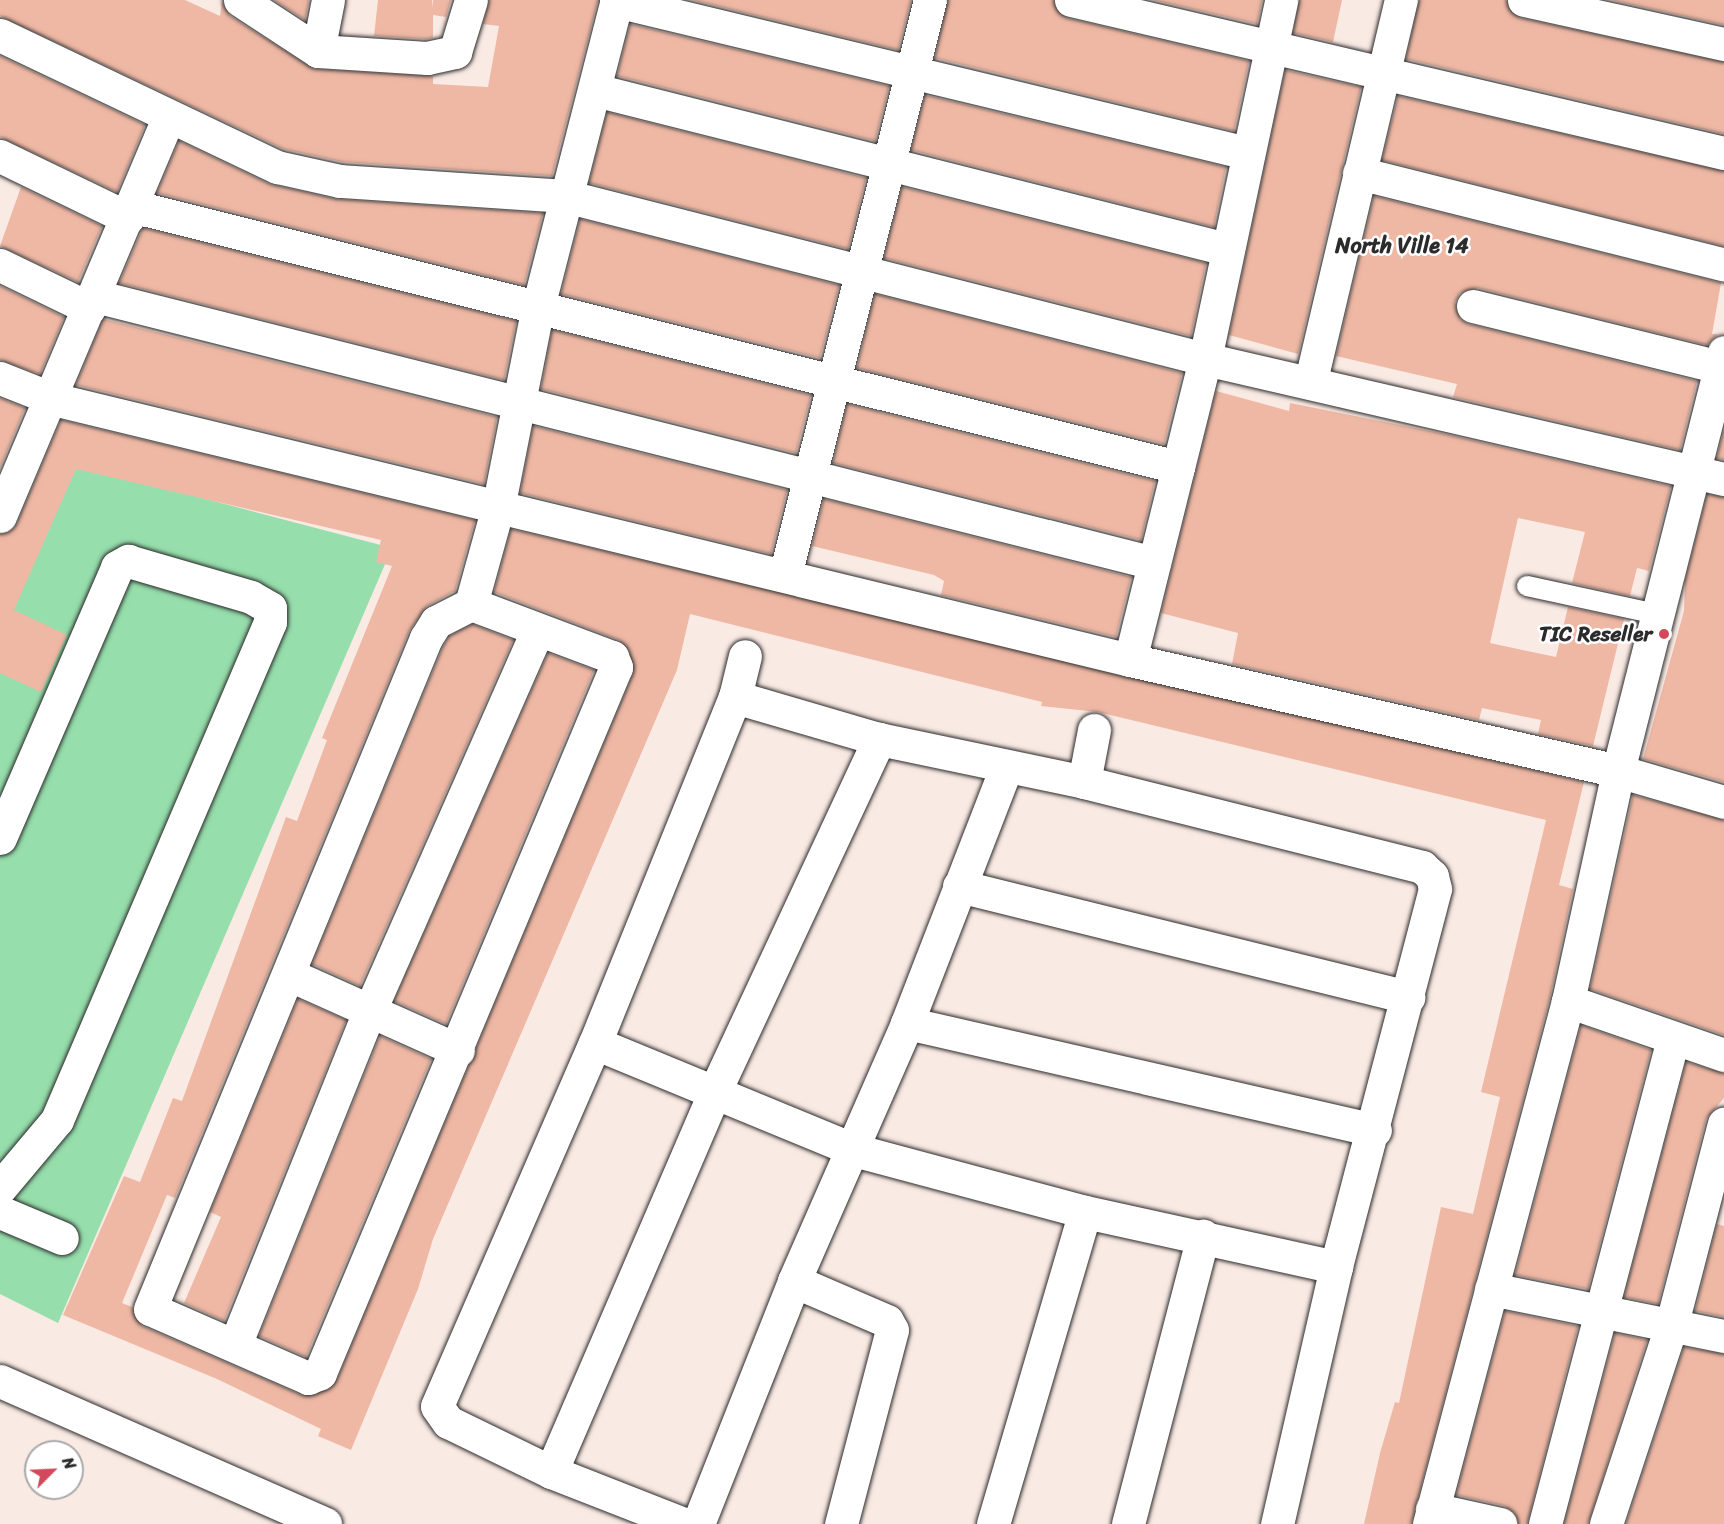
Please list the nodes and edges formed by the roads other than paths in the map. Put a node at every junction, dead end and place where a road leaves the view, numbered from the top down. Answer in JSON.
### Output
{"nodes":[{"id":1,"x":240,"y":0,"type":"edge"},
{"id":2,"x":328,"y":0,"type":"edge"},
{"id":3,"x":471,"y":0,"type":"edge"},
{"id":4,"x":616,"y":0,"type":"edge"},
{"id":5,"x":930,"y":0,"type":"edge"},
{"id":6,"x":1071,"y":0,"type":"edge"},
{"id":7,"x":1281,"y":0,"type":"edge"},
{"id":8,"x":1401,"y":0,"type":"edge"},
{"id":9,"x":1524,"y":0,"type":"edge"},
{"id":10,"x":0,"y":35,"type":"edge"},
{"id":11,"x":1724,"y":44,"type":"edge"},
{"id":12,"x":1272,"y":50,"type":"junction"},
{"id":13,"x":318,"y":51,"type":"junction"},
{"id":14,"x":1386,"y":73,"type":"junction"},
{"id":15,"x":913,"y":75,"type":"junction"},
{"id":16,"x":595,"y":90,"type":"junction"},
{"id":17,"x":168,"y":118,"type":"junction"},
{"id":18,"x":1246,"y":153,"type":"junction"},
{"id":19,"x":1724,"y":153,"type":"edge"},
{"id":20,"x":0,"y":156,"type":"edge"},
{"id":21,"x":890,"y":167,"type":"junction"},
{"id":22,"x":1359,"y":173,"type":"junction"},
{"id":23,"x":565,"y":196,"type":"junction"},
{"id":24,"x":131,"y":212,"type":"junction"},
{"id":25,"x":1226,"y":249,"type":"junction"},
{"id":26,"x":0,"y":265,"type":"edge"},
{"id":27,"x":1724,"y":265,"type":"edge"},
{"id":28,"x":866,"y":270,"type":"junction"},
{"id":29,"x":92,"y":302,"type":"junction"},
{"id":30,"x":1473,"y":306,"type":"dead end"},
{"id":31,"x":537,"y":311,"type":"junction"},
{"id":32,"x":1205,"y":359,"type":"junction"},
{"id":33,"x":1722,"y":359,"type":"edge"},
{"id":34,"x":0,"y":378,"type":"edge"},
{"id":35,"x":836,"y":380,"type":"junction"},
{"id":36,"x":1311,"y":380,"type":"junction"},
{"id":37,"x":53,"y":399,"type":"junction"},
{"id":38,"x":517,"y":404,"type":"junction"},
{"id":39,"x":1178,"y":467,"type":"junction"},
{"id":40,"x":1691,"y":471,"type":"junction"},
{"id":41,"x":811,"y":473,"type":"junction"},
{"id":42,"x":1724,"y":479,"type":"edge"},
{"id":43,"x":498,"y":503,"type":"junction"},
{"id":44,"x":0,"y":516,"type":"edge"},
{"id":45,"x":1154,"y":562,"type":"junction"},
{"id":46,"x":785,"y":575,"type":"junction"},
{"id":47,"x":1527,"y":586,"type":"dead end"},
{"id":48,"x":471,"y":604,"type":"junction"},
{"id":49,"x":1657,"y":614,"type":"junction"},
{"id":50,"x":537,"y":632,"type":"junction"},
{"id":51,"x":745,"y":656,"type":"dead end"},
{"id":52,"x":1130,"y":660,"type":"junction"},
{"id":53,"x":735,"y":697,"type":"junction"},
{"id":54,"x":1094,"y":730,"type":"dead end"},
{"id":55,"x":879,"y":739,"type":"junction"},
{"id":56,"x":1006,"y":768,"type":"junction"},
{"id":57,"x":1618,"y":771,"type":"junction"},
{"id":58,"x":1084,"y":782,"type":"junction"},
{"id":59,"x":1724,"y":802,"type":"edge"},
{"id":60,"x":0,"y":838,"type":"edge"},
{"id":61,"x":959,"y":886,"type":"junction"},
{"id":62,"x":290,"y":975,"type":"junction"},
{"id":63,"x":1408,"y":997,"type":"junction"},
{"id":64,"x":1568,"y":1001,"type":"junction"},
{"id":65,"x":370,"y":1010,"type":"junction"},
{"id":66,"x":907,"y":1023,"type":"junction"},
{"id":67,"x":1673,"y":1038,"type":"junction"},
{"id":68,"x":595,"y":1042,"type":"junction"},
{"id":69,"x":458,"y":1050,"type":"junction"},
{"id":70,"x":1724,"y":1055,"type":"edge"},
{"id":71,"x":714,"y":1093,"type":"junction"},
{"id":72,"x":1724,"y":1124,"type":"edge"},
{"id":73,"x":1375,"y":1130,"type":"junction"},
{"id":74,"x":854,"y":1150,"type":"junction"},
{"id":75,"x":0,"y":1188,"type":"edge"},
{"id":76,"x":0,"y":1212,"type":"edge"},
{"id":77,"x":1085,"y":1212,"type":"junction"},
{"id":78,"x":1203,"y":1236,"type":"junction"},
{"id":79,"x":62,"y":1238,"type":"dead end"},
{"id":80,"x":1336,"y":1267,"type":"junction"},
{"id":81,"x":794,"y":1281,"type":"junction"},
{"id":82,"x":1491,"y":1289,"type":"junction"},
{"id":83,"x":1601,"y":1312,"type":"junction"},
{"id":84,"x":1672,"y":1323,"type":"junction"},
{"id":85,"x":1724,"y":1336,"type":"edge"},
{"id":86,"x":235,"y":1345,"type":"junction"},
{"id":87,"x":0,"y":1381,"type":"edge"},
{"id":88,"x":551,"y":1472,"type":"junction"},
{"id":89,"x":1430,"y":1516,"type":"edge"},
{"id":90,"x":325,"y":1524,"type":"edge"},
{"id":91,"x":684,"y":1524,"type":"edge"},
{"id":92,"x":698,"y":1524,"type":"edge"},
{"id":93,"x":841,"y":1524,"type":"edge"},
{"id":94,"x":993,"y":1524,"type":"edge"},
{"id":95,"x":1128,"y":1524,"type":"edge"},
{"id":96,"x":1277,"y":1524,"type":"edge"},
{"id":97,"x":1500,"y":1524,"type":"edge"},
{"id":98,"x":1545,"y":1524,"type":"edge"},
{"id":99,"x":1606,"y":1524,"type":"edge"}],
"edges":[{"from":1,"to":13,"type":"street"},
{"from":2,"to":13,"type":"street"},
{"from":3,"to":13,"type":"street"},
{"from":4,"to":15,"type":"street"},
{"from":4,"to":16,"type":"street"},
{"from":5,"to":15,"type":"street"},
{"from":6,"to":12,"type":"street"},
{"from":7,"to":12,"type":"street"},
{"from":8,"to":14,"type":"street"},
{"from":9,"to":11,"type":"street"},
{"from":10,"to":17,"type":"street"},
{"from":12,"to":14,"type":"street"},
{"from":12,"to":18,"type":"street"},
{"from":14,"to":19,"type":"street"},
{"from":14,"to":22,"type":"street"},
{"from":15,"to":18,"type":"street"},
{"from":15,"to":21,"type":"street"},
{"from":16,"to":21,"type":"street"},
{"from":16,"to":23,"type":"street"},
{"from":17,"to":23,"type":"street"},
{"from":17,"to":24,"type":"street"},
{"from":18,"to":25,"type":"street"},
{"from":20,"to":24,"type":"street"},
{"from":21,"to":25,"type":"street"},
{"from":21,"to":28,"type":"street"},
{"from":22,"to":27,"type":"street"},
{"from":22,"to":36,"type":"street"},
{"from":23,"to":28,"type":"street"},
{"from":23,"to":31,"type":"street"},
{"from":24,"to":29,"type":"street"},
{"from":24,"to":31,"type":"street"},
{"from":25,"to":32,"type":"street"},
{"from":26,"to":29,"type":"street"},
{"from":28,"to":32,"type":"street"},
{"from":28,"to":35,"type":"street"},
{"from":29,"to":37,"type":"street"},
{"from":29,"to":38,"type":"street"},
{"from":30,"to":33,"type":"street"},
{"from":31,"to":35,"type":"street"},
{"from":31,"to":38,"type":"street"},
{"from":32,"to":36,"type":"street"},
{"from":32,"to":39,"type":"street"},
{"from":33,"to":40,"type":"street"},
{"from":34,"to":37,"type":"street"},
{"from":35,"to":39,"type":"street"},
{"from":35,"to":41,"type":"street"},
{"from":36,"to":40,"type":"street"},
{"from":37,"to":43,"type":"street"},
{"from":37,"to":44,"type":"street"},
{"from":38,"to":41,"type":"street"},
{"from":38,"to":43,"type":"street"},
{"from":39,"to":45,"type":"street"},
{"from":40,"to":42,"type":"street"},
{"from":40,"to":49,"type":"street"},
{"from":41,"to":45,"type":"street"},
{"from":41,"to":46,"type":"street"},
{"from":43,"to":46,"type":"street"},
{"from":43,"to":48,"type":"street"},
{"from":45,"to":52,"type":"street"},
{"from":46,"to":52,"type":"street"},
{"from":47,"to":49,"type":"lane"},
{"from":48,"to":50,"type":"street"},
{"from":48,"to":62,"type":"street"},
{"from":49,"to":57,"type":"street"},
{"from":50,"to":65,"type":"street"},
{"from":50,"to":69,"type":"street"},
{"from":51,"to":53,"type":"street"},
{"from":52,"to":57,"type":"street"},
{"from":53,"to":55,"type":"street"},
{"from":53,"to":68,"type":"street"},
{"from":54,"to":58,"type":"street"},
{"from":55,"to":56,"type":"street"},
{"from":55,"to":71,"type":"street"},
{"from":56,"to":58,"type":"street"},
{"from":56,"to":61,"type":"street"},
{"from":57,"to":59,"type":"street"},
{"from":57,"to":64,"type":"street"},
{"from":58,"to":63,"type":"street"},
{"from":60,"to":75,"type":"street"},
{"from":61,"to":63,"type":"street"},
{"from":61,"to":66,"type":"street"},
{"from":62,"to":65,"type":"street"},
{"from":62,"to":86,"type":"street"},
{"from":63,"to":73,"type":"street"},
{"from":64,"to":67,"type":"street"},
{"from":64,"to":82,"type":"street"},
{"from":65,"to":69,"type":"street"},
{"from":65,"to":86,"type":"street"},
{"from":66,"to":73,"type":"street"},
{"from":66,"to":74,"type":"street"},
{"from":67,"to":70,"type":"street"},
{"from":67,"to":83,"type":"street"},
{"from":68,"to":71,"type":"street"},
{"from":68,"to":88,"type":"street"},
{"from":69,"to":86,"type":"street"},
{"from":71,"to":74,"type":"street"},
{"from":71,"to":88,"type":"street"},
{"from":72,"to":84,"type":"street"},
{"from":73,"to":80,"type":"street"},
{"from":74,"to":77,"type":"street"},
{"from":74,"to":81,"type":"street"},
{"from":76,"to":79,"type":"street"},
{"from":77,"to":78,"type":"street"},
{"from":77,"to":94,"type":"street"},
{"from":78,"to":80,"type":"street"},
{"from":78,"to":95,"type":"street"},
{"from":80,"to":96,"type":"street"},
{"from":81,"to":92,"type":"street"},
{"from":81,"to":93,"type":"street"},
{"from":82,"to":83,"type":"street"},
{"from":82,"to":89,"type":"street"},
{"from":83,"to":84,"type":"street"},
{"from":83,"to":98,"type":"street"},
{"from":84,"to":85,"type":"street"},
{"from":84,"to":99,"type":"street"},
{"from":87,"to":90,"type":"street"},
{"from":88,"to":91,"type":"street"},
{"from":89,"to":97,"type":"street"}]}
